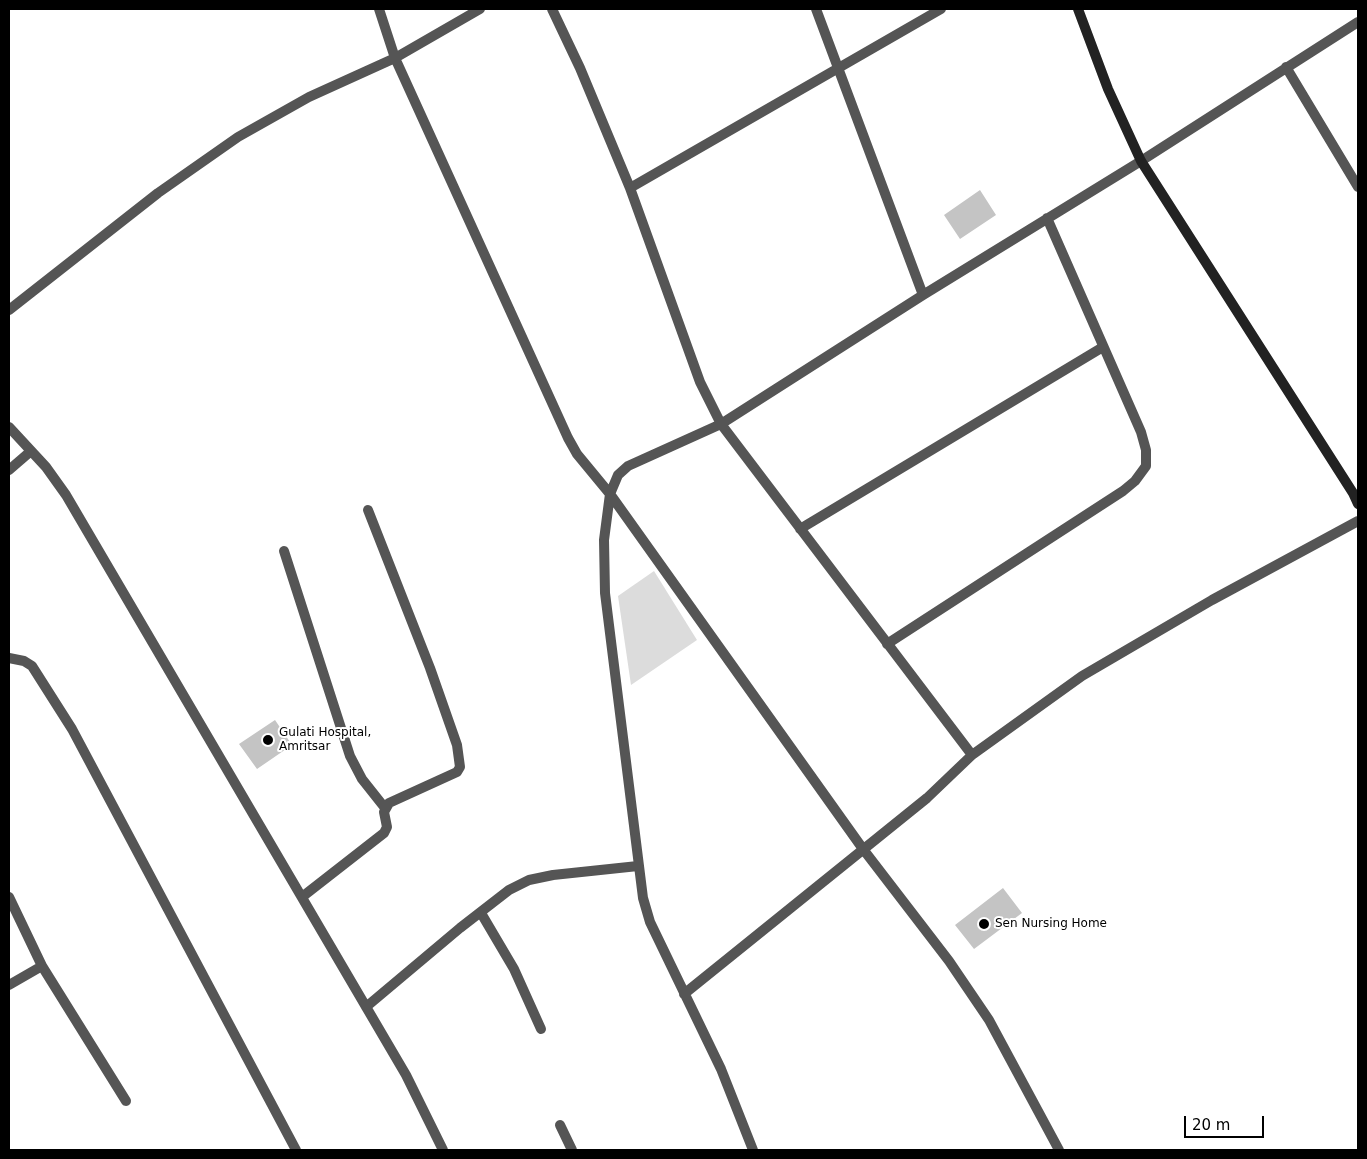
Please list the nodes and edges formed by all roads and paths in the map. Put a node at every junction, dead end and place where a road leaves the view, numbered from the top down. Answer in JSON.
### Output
{"nodes":[{"id":1,"x":379,"y":9,"type":"edge"},
{"id":2,"x":480,"y":9,"type":"edge"},
{"id":3,"x":552,"y":9,"type":"edge"},
{"id":4,"x":816,"y":9,"type":"edge"},
{"id":5,"x":941,"y":9,"type":"edge"},
{"id":6,"x":1078,"y":9,"type":"edge"},
{"id":7,"x":1358,"y":22,"type":"edge"},
{"id":8,"x":395,"y":58,"type":"junction"},
{"id":9,"x":839,"y":66,"type":"junction"},
{"id":10,"x":1286,"y":67,"type":"junction"},
{"id":11,"x":1141,"y":161,"type":"junction"},
{"id":12,"x":1358,"y":187,"type":"edge"},
{"id":13,"x":630,"y":188,"type":"junction"},
{"id":14,"x":1047,"y":218,"type":"junction"},
{"id":15,"x":923,"y":295,"type":"junction"},
{"id":16,"x":9,"y":310,"type":"edge"},
{"id":17,"x":1103,"y":347,"type":"junction"},
{"id":18,"x":721,"y":424,"type":"junction"},
{"id":19,"x":9,"y":427,"type":"edge"},
{"id":20,"x":32,"y":451,"type":"junction"},
{"id":21,"x":9,"y":470,"type":"edge"},
{"id":22,"x":610,"y":494,"type":"junction"},
{"id":23,"x":1358,"y":504,"type":"edge"},
{"id":24,"x":368,"y":510,"type":"dead end"},
{"id":25,"x":1358,"y":521,"type":"edge"},
{"id":26,"x":800,"y":529,"type":"junction"},
{"id":27,"x":284,"y":551,"type":"dead end"},
{"id":28,"x":887,"y":644,"type":"junction"},
{"id":29,"x":9,"y":658,"type":"edge"},
{"id":30,"x":972,"y":755,"type":"junction"},
{"id":31,"x":385,"y":808,"type":"junction"},
{"id":32,"x":862,"y":849,"type":"junction"},
{"id":33,"x":638,"y":866,"type":"junction"},
{"id":34,"x":9,"y":897,"type":"edge"},
{"id":35,"x":302,"y":897,"type":"junction"},
{"id":36,"x":481,"y":913,"type":"junction"},
{"id":37,"x":42,"y":966,"type":"junction"},
{"id":38,"x":9,"y":985,"type":"edge"},
{"id":39,"x":684,"y":994,"type":"junction"},
{"id":40,"x":366,"y":1007,"type":"junction"},
{"id":41,"x":541,"y":1029,"type":"dead end"},
{"id":42,"x":126,"y":1101,"type":"dead end"},
{"id":43,"x":560,"y":1125,"type":"dead end"},
{"id":44,"x":295,"y":1150,"type":"edge"},
{"id":45,"x":442,"y":1150,"type":"edge"},
{"id":46,"x":572,"y":1150,"type":"edge"},
{"id":47,"x":753,"y":1150,"type":"edge"},
{"id":48,"x":1059,"y":1150,"type":"edge"}],
"edges":[{"from":1,"to":8,"type":"street"},
{"from":2,"to":8,"type":"street"},
{"from":3,"to":13,"type":"street"},
{"from":4,"to":9,"type":"street"},
{"from":5,"to":9,"type":"street"},
{"from":6,"to":11,"type":"street"},
{"from":7,"to":10,"type":"street"},
{"from":8,"to":16,"type":"street"},
{"from":8,"to":22,"type":"street"},
{"from":9,"to":13,"type":"street"},
{"from":9,"to":15,"type":"street"},
{"from":10,"to":11,"type":"street"},
{"from":10,"to":12,"type":"street"},
{"from":11,"to":14,"type":"street"},
{"from":11,"to":23,"type":"street"},
{"from":13,"to":18,"type":"street"},
{"from":14,"to":15,"type":"street"},
{"from":14,"to":17,"type":"street"},
{"from":15,"to":18,"type":"street"},
{"from":17,"to":26,"type":"street"},
{"from":17,"to":28,"type":"street"},
{"from":18,"to":22,"type":"street"},
{"from":18,"to":26,"type":"street"},
{"from":19,"to":20,"type":"street"},
{"from":20,"to":21,"type":"street"},
{"from":20,"to":35,"type":"street"},
{"from":22,"to":32,"type":"street"},
{"from":22,"to":33,"type":"street"},
{"from":24,"to":31,"type":"street"},
{"from":25,"to":30,"type":"street"},
{"from":26,"to":28,"type":"street"},
{"from":27,"to":31,"type":"street"},
{"from":28,"to":30,"type":"street"},
{"from":29,"to":44,"type":"street"},
{"from":30,"to":32,"type":"street"},
{"from":31,"to":35,"type":"street"},
{"from":32,"to":39,"type":"street"},
{"from":32,"to":48,"type":"street"},
{"from":33,"to":36,"type":"street"},
{"from":33,"to":39,"type":"street"},
{"from":34,"to":37,"type":"street"},
{"from":35,"to":40,"type":"street"},
{"from":36,"to":40,"type":"street"},
{"from":36,"to":41,"type":"street"},
{"from":37,"to":38,"type":"street"},
{"from":37,"to":42,"type":"street"},
{"from":39,"to":47,"type":"street"},
{"from":40,"to":45,"type":"street"},
{"from":43,"to":46,"type":"street"}]}
